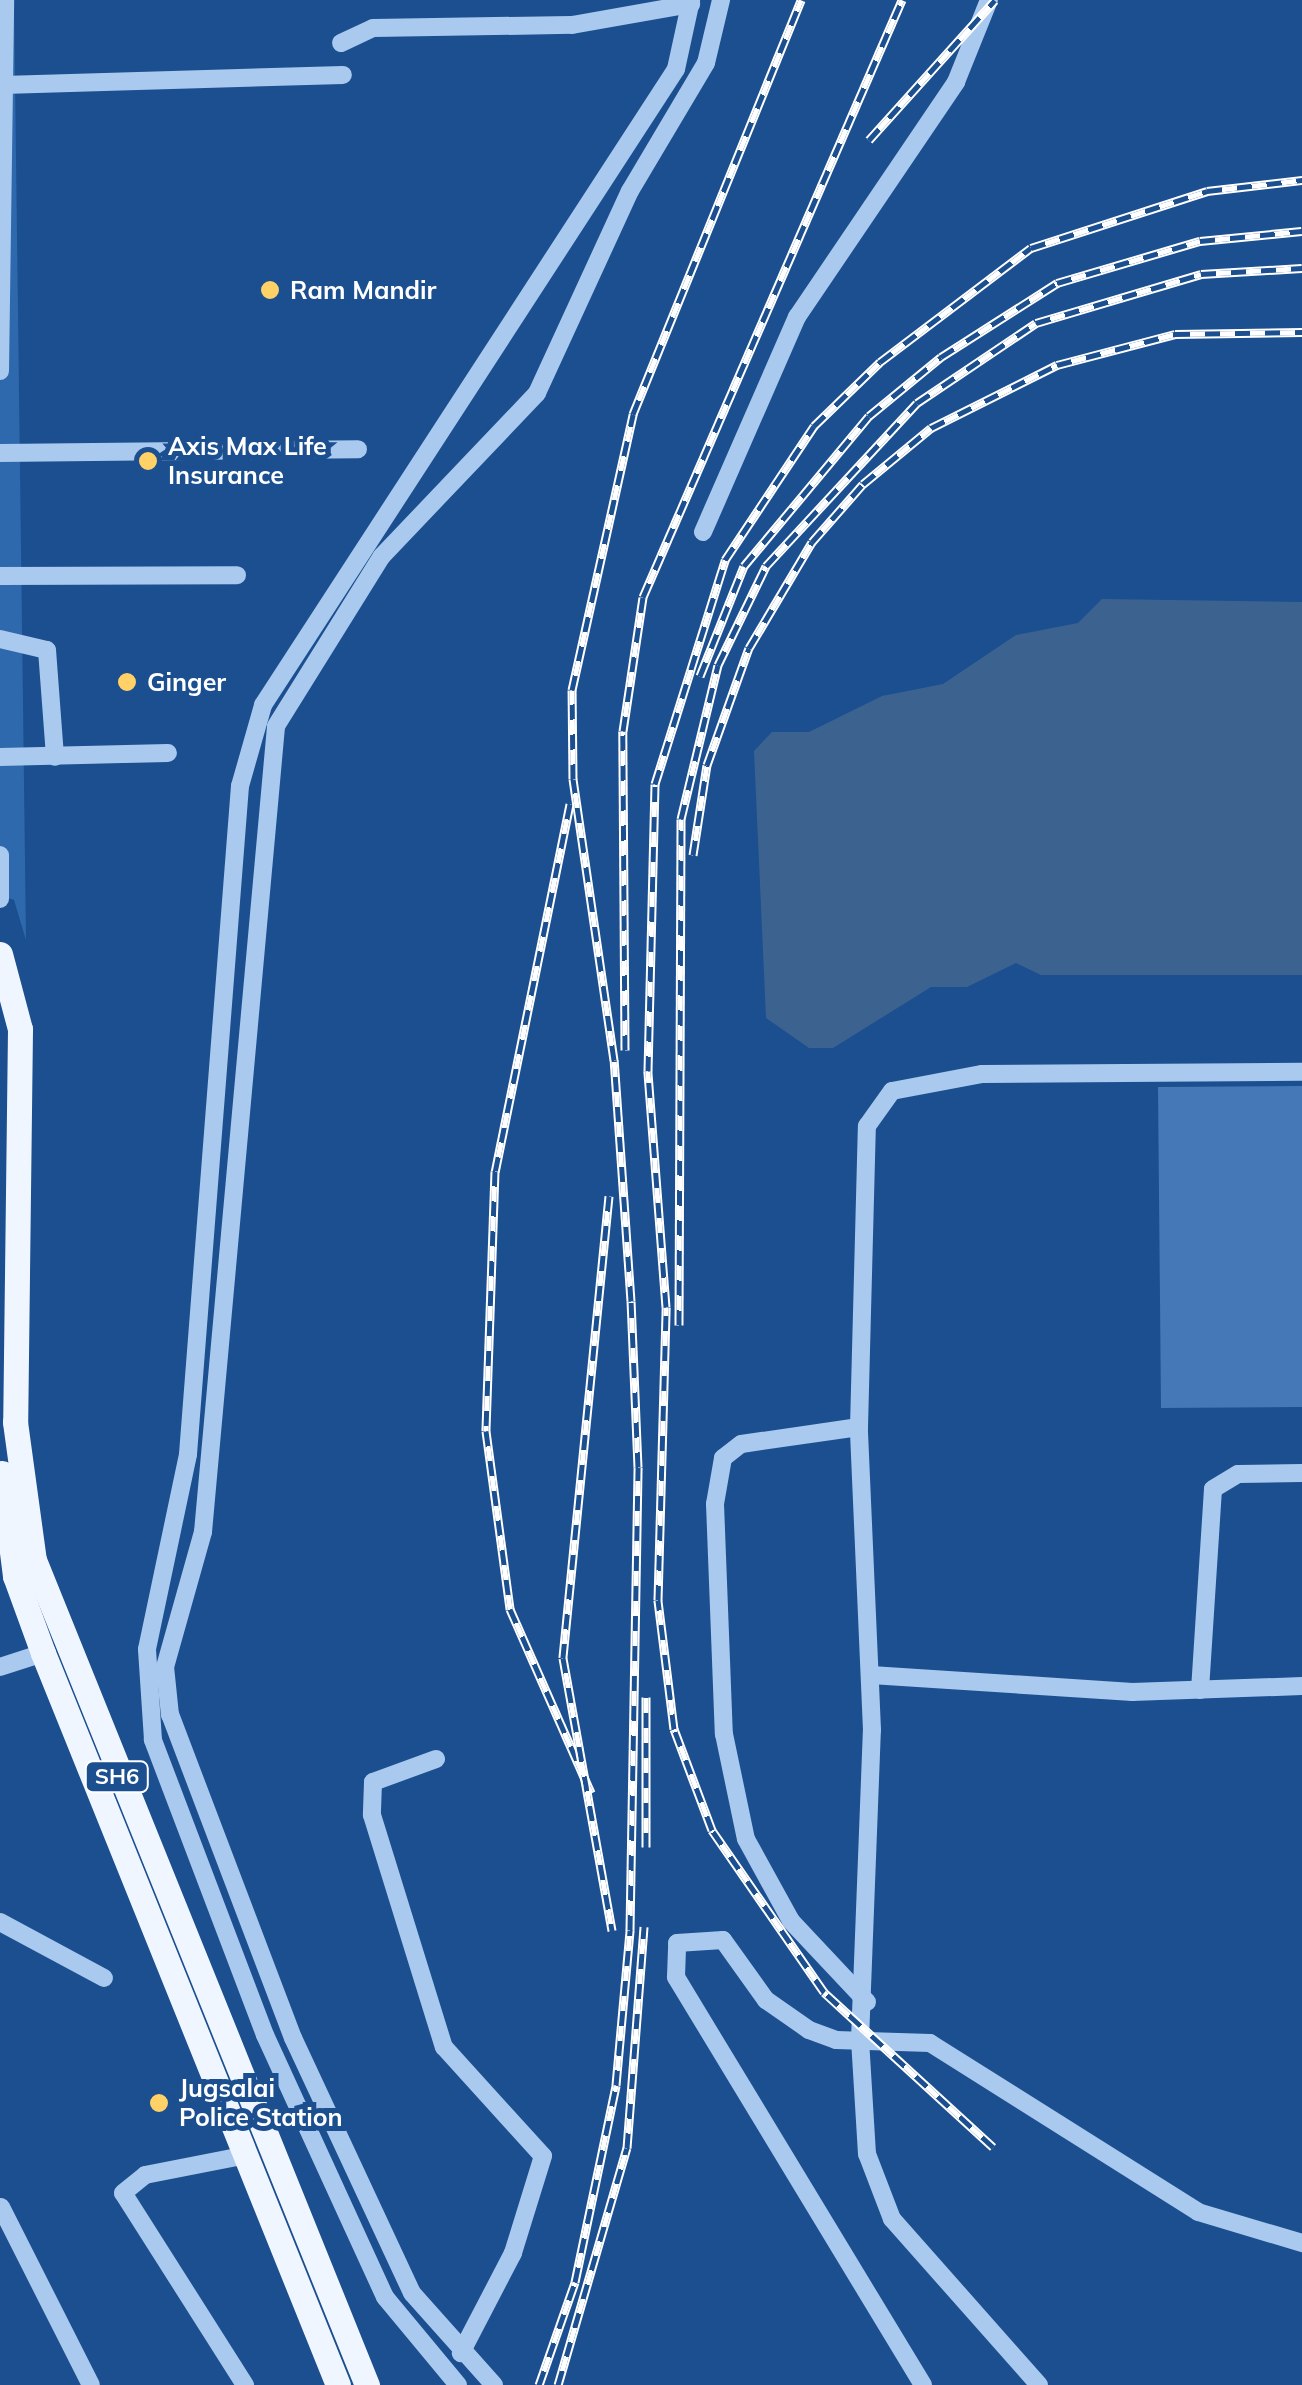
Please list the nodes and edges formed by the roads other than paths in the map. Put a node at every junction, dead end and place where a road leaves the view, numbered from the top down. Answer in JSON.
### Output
{"nodes":[{"id":1,"x":5,"y":0,"type":"edge"},
{"id":2,"x":721,"y":0,"type":"edge"},
{"id":3,"x":989,"y":0,"type":"edge"},
{"id":4,"x":691,"y":2,"type":"edge"},
{"id":5,"x":341,"y":43,"type":"dead end"},
{"id":6,"x":343,"y":75,"type":"dead end"},
{"id":7,"x":3,"y":85,"type":"junction"},
{"id":8,"x":0,"y":372,"type":"edge"},
{"id":9,"x":358,"y":450,"type":"dead end"},
{"id":10,"x":0,"y":453,"type":"edge"},
{"id":11,"x":702,"y":532,"type":"dead end"},
{"id":12,"x":237,"y":575,"type":"dead end"},
{"id":13,"x":0,"y":576,"type":"edge"},
{"id":14,"x":0,"y":639,"type":"edge"},
{"id":15,"x":168,"y":754,"type":"dead end"},
{"id":16,"x":0,"y":757,"type":"edge"},
{"id":17,"x":55,"y":758,"type":"junction"},
{"id":18,"x":267,"y":785,"type":"junction"},
{"id":19,"x":240,"y":786,"type":"junction"},
{"id":20,"x":0,"y":855,"type":"edge"},
{"id":21,"x":0,"y":900,"type":"edge"},
{"id":22,"x":0,"y":954,"type":"edge"},
{"id":23,"x":1302,"y":1072,"type":"edge"},
{"id":24,"x":858,"y":1427,"type":"junction"},
{"id":25,"x":0,"y":1441,"type":"edge"},
{"id":26,"x":1302,"y":1473,"type":"edge"},
{"id":27,"x":168,"y":1645,"type":"junction"},
{"id":28,"x":146,"y":1649,"type":"junction"},
{"id":29,"x":44,"y":1653,"type":"junction"},
{"id":30,"x":0,"y":1668,"type":"edge"},
{"id":31,"x":870,"y":1676,"type":"junction"},
{"id":32,"x":1302,"y":1686,"type":"edge"},
{"id":33,"x":1200,"y":1690,"type":"junction"},
{"id":34,"x":436,"y":1759,"type":"dead end"},
{"id":35,"x":0,"y":1922,"type":"edge"},
{"id":36,"x":104,"y":1978,"type":"dead end"},
{"id":37,"x":867,"y":2002,"type":"junction"},
{"id":38,"x":860,"y":2040,"type":"junction"},
{"id":39,"x":247,"y":2155,"type":"junction"},
{"id":40,"x":1,"y":2207,"type":"edge"},
{"id":41,"x":1302,"y":2243,"type":"edge"},
{"id":42,"x":461,"y":2353,"type":"junction"},
{"id":43,"x":92,"y":2385,"type":"edge"},
{"id":44,"x":244,"y":2385,"type":"edge"},
{"id":45,"x":338,"y":2385,"type":"edge"},
{"id":46,"x":367,"y":2385,"type":"edge"},
{"id":47,"x":458,"y":2385,"type":"edge"},
{"id":48,"x":494,"y":2385,"type":"edge"},
{"id":49,"x":923,"y":2385,"type":"edge"},
{"id":50,"x":1039,"y":2385,"type":"edge"}],
"edges":[{"from":1,"to":7,"type":"street"},
{"from":2,"to":18,"type":"street"},
{"from":3,"to":11,"type":"street"},
{"from":4,"to":5,"type":"street"},
{"from":4,"to":19,"type":"street"},
{"from":6,"to":7,"type":"street"},
{"from":7,"to":8,"type":"street"},
{"from":9,"to":10,"type":"street"},
{"from":12,"to":13,"type":"street"},
{"from":14,"to":17,"type":"street"},
{"from":15,"to":17,"type":"street"},
{"from":16,"to":17,"type":"street"},
{"from":18,"to":19,"type":"street"},
{"from":18,"to":27,"type":"street"},
{"from":19,"to":28,"type":"street"},
{"from":20,"to":21,"type":"street"},
{"from":22,"to":46,"type":"main road","number":"SH6"},
{"from":23,"to":24,"type":"street"},
{"from":24,"to":31,"type":"street"},
{"from":24,"to":37,"type":"street"},
{"from":25,"to":29,"type":"main road","number":"SH6"},
{"from":26,"to":33,"type":"street"},
{"from":27,"to":28,"type":"street"},
{"from":27,"to":42,"type":"street"},
{"from":28,"to":47,"type":"street"},
{"from":29,"to":30,"type":"street"},
{"from":29,"to":39,"type":"main road","number":"SH6"},
{"from":31,"to":33,"type":"street"},
{"from":31,"to":37,"type":"street"},
{"from":32,"to":33,"type":"street"},
{"from":34,"to":42,"type":"street"},
{"from":35,"to":36,"type":"street"},
{"from":37,"to":38,"type":"street"},
{"from":38,"to":41,"type":"street"},
{"from":38,"to":49,"type":"street"},
{"from":38,"to":50,"type":"street"},
{"from":39,"to":44,"type":"street"},
{"from":39,"to":45,"type":"main road","number":"SH6"},
{"from":40,"to":43,"type":"street"},
{"from":42,"to":48,"type":"street"}]}
